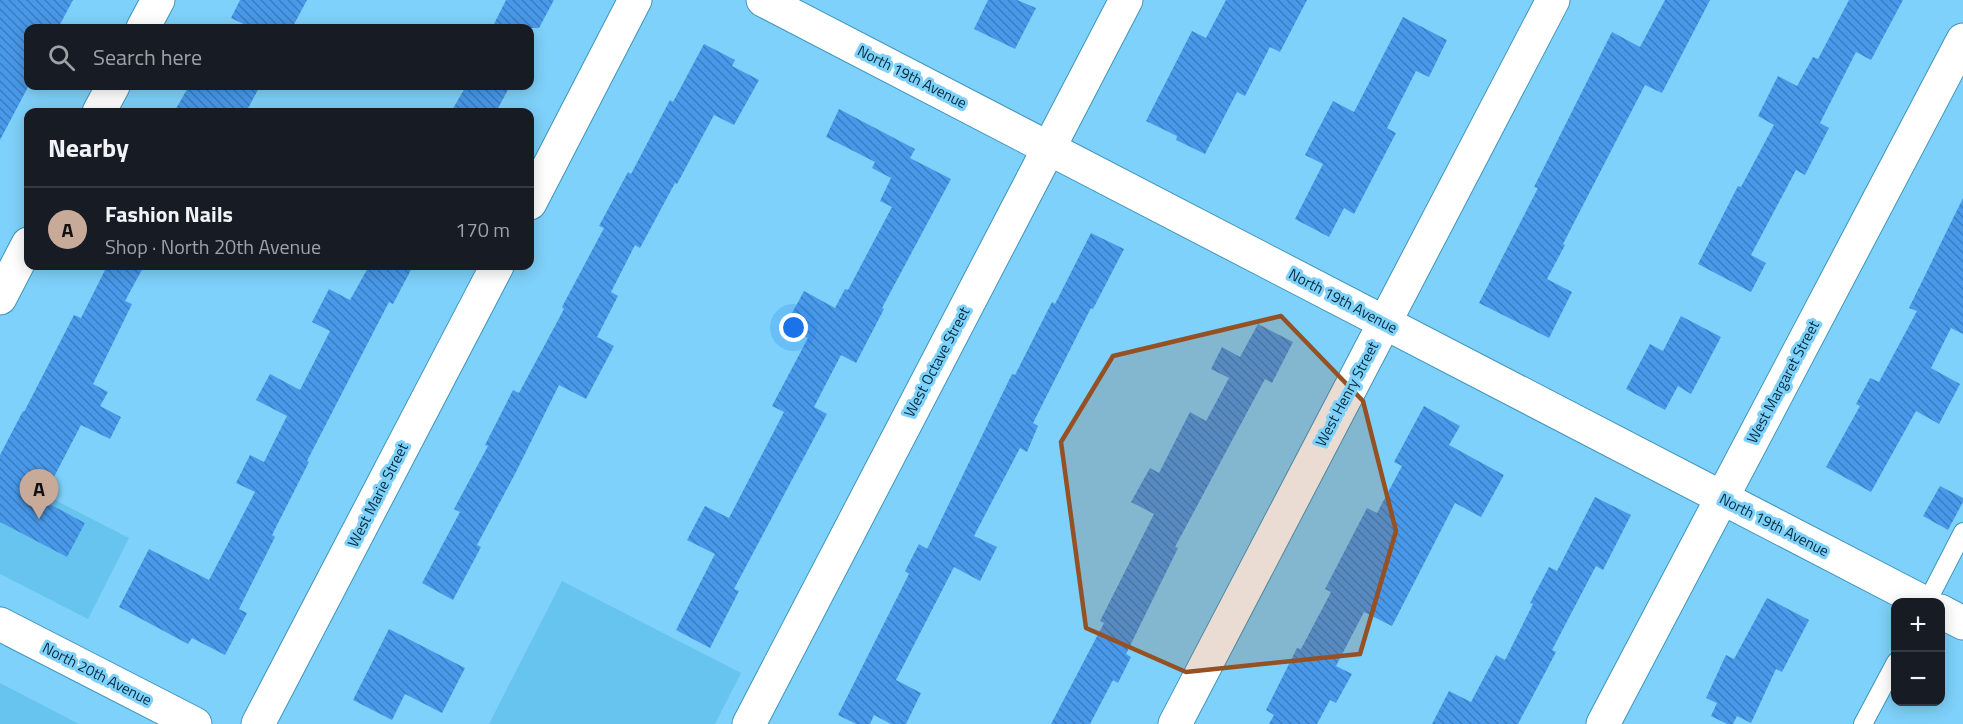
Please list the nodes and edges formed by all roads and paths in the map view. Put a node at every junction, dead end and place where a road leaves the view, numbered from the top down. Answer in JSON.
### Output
{"nodes":[{"id":1,"x":158,"y":0,"type":"edge"},
{"id":2,"x":635,"y":0,"type":"edge"},
{"id":3,"x":763,"y":0,"type":"edge"},
{"id":4,"x":1126,"y":0,"type":"edge"},
{"id":5,"x":1553,"y":0,"type":"edge"},
{"id":6,"x":145,"y":24,"type":"edge"},
{"id":7,"x":1963,"y":40,"type":"edge"},
{"id":8,"x":111,"y":90,"type":"edge"},
{"id":9,"x":101,"y":108,"type":"edge"},
{"id":10,"x":1049,"y":148,"type":"junction"},
{"id":11,"x":534,"y":195,"type":"edge"},
{"id":12,"x":24,"y":252,"type":"edge"},
{"id":13,"x":495,"y":270,"type":"edge"},
{"id":14,"x":0,"y":298,"type":"edge"},
{"id":15,"x":1385,"y":323,"type":"junction"},
{"id":16,"x":1722,"y":498,"type":"junction"},
{"id":17,"x":1963,"y":532,"type":"edge"},
{"id":18,"x":1915,"y":598,"type":"edge"},
{"id":19,"x":1928,"y":598,"type":"edge"},
{"id":20,"x":1945,"y":613,"type":"edge"},
{"id":21,"x":1963,"y":623,"type":"edge"},
{"id":22,"x":0,"y":624,"type":"edge"},
{"id":23,"x":1891,"y":671,"type":"edge"},
{"id":24,"x":195,"y":724,"type":"edge"},
{"id":25,"x":258,"y":724,"type":"edge"},
{"id":26,"x":749,"y":724,"type":"edge"},
{"id":27,"x":1175,"y":724,"type":"edge"},
{"id":28,"x":1603,"y":724,"type":"edge"},
{"id":29,"x":1863,"y":724,"type":"edge"}],
"edges":[{"from":1,"to":6,"type":"street"},
{"from":2,"to":11,"type":"street"},
{"from":3,"to":10,"type":"street","name":"North 19th Avenue"},
{"from":4,"to":10,"type":"street","name":"West Octave Street"},
{"from":5,"to":15,"type":"street","name":"West Henry Street"},
{"from":7,"to":16,"type":"street","name":"West Margaret Street"},
{"from":8,"to":9,"type":"street"},
{"from":10,"to":15,"type":"street","name":"North 19th Avenue"},
{"from":10,"to":26,"type":"street","name":"West Octave Street"},
{"from":12,"to":14,"type":"street"},
{"from":13,"to":25,"type":"street","name":"West Marie Street"},
{"from":15,"to":16,"type":"street","name":"North 19th Avenue"},
{"from":15,"to":27,"type":"street","name":"West Henry Street"},
{"from":16,"to":18,"type":"street","name":"North 19th Avenue"},
{"from":16,"to":28,"type":"street","name":"West Margaret Street"},
{"from":17,"to":19,"type":"lane"},
{"from":20,"to":21,"type":"street"},
{"from":22,"to":24,"type":"street","name":"North 20th Avenue"},
{"from":23,"to":29,"type":"lane"}]}
